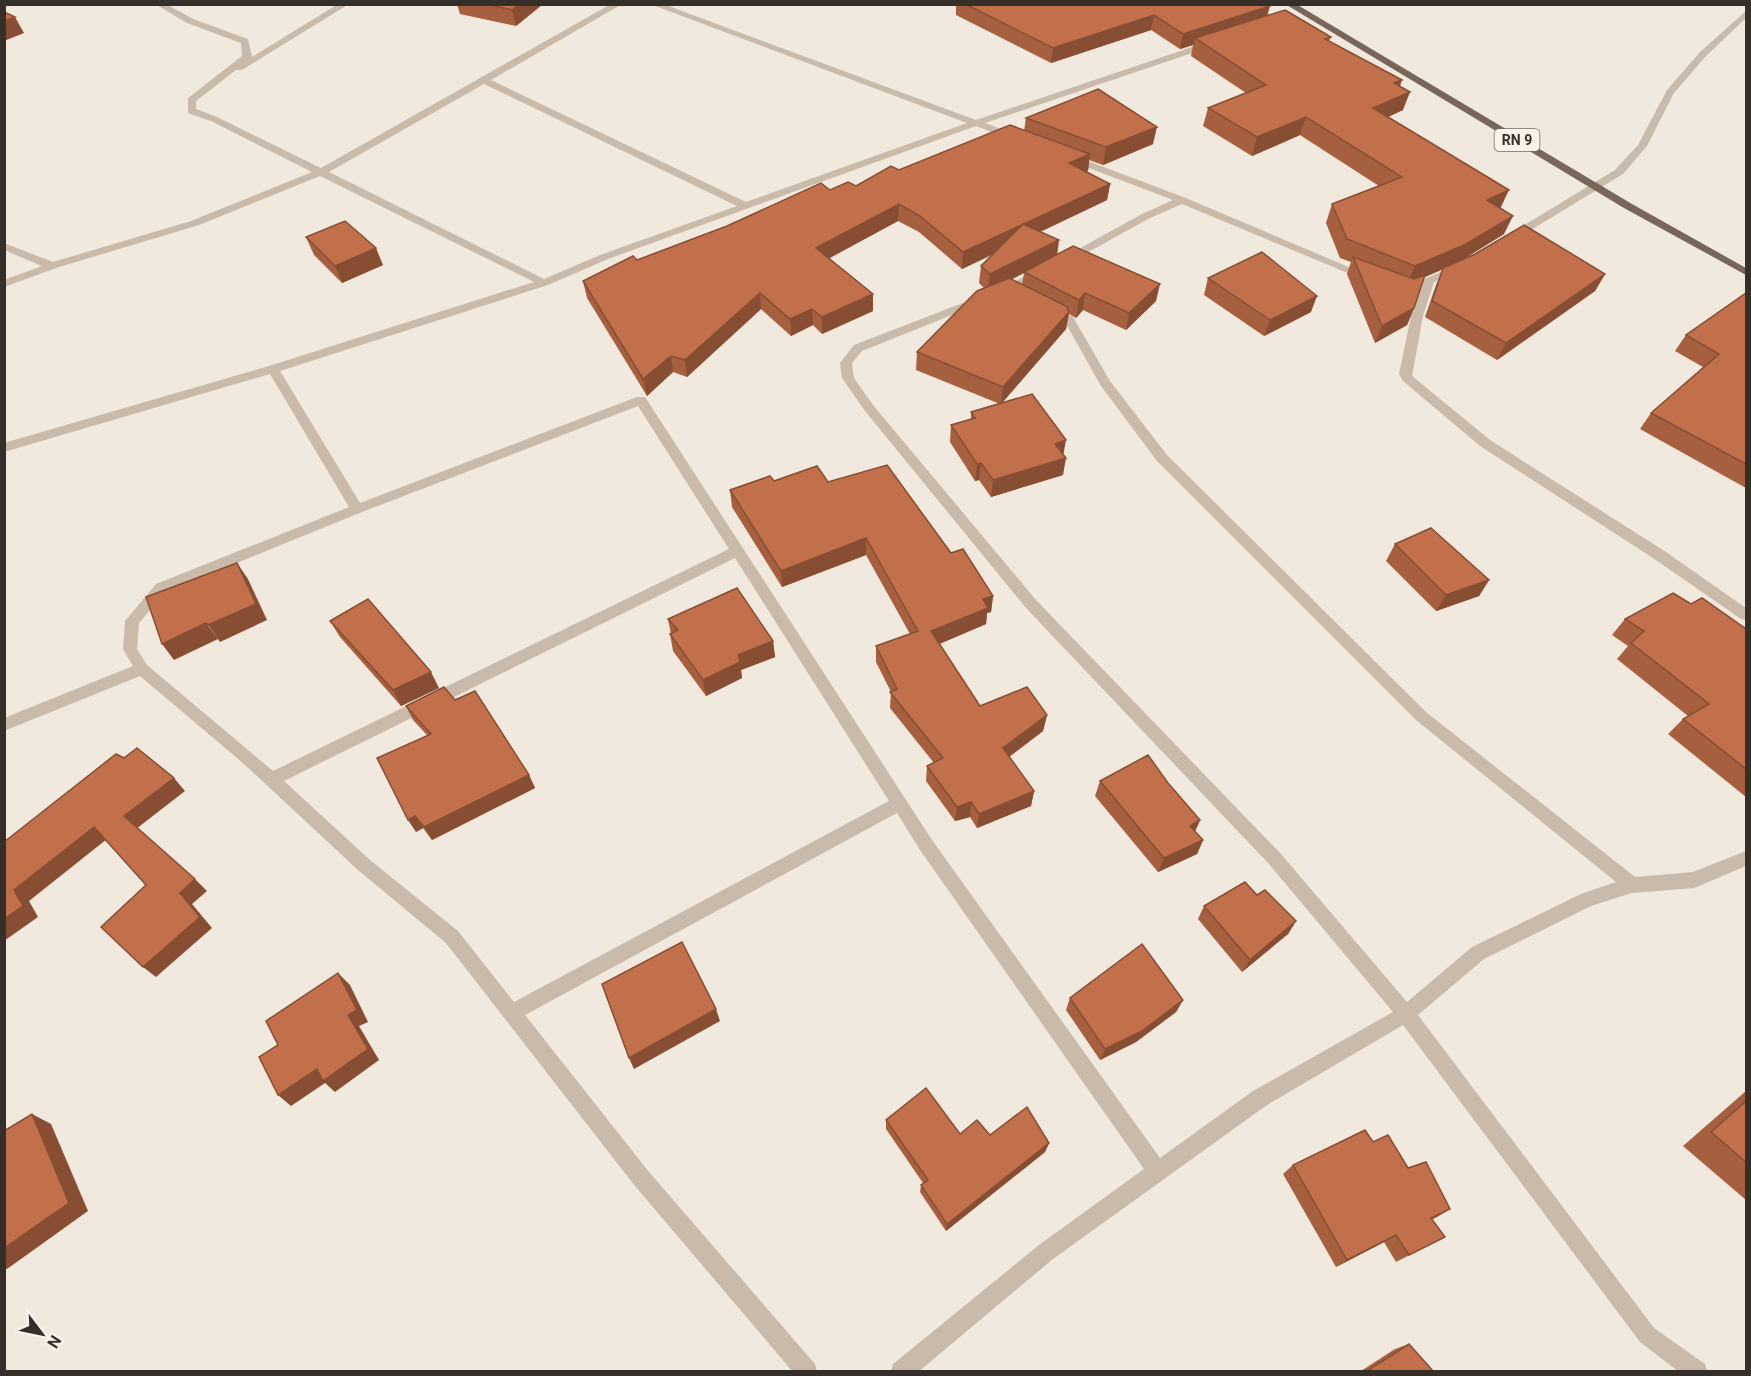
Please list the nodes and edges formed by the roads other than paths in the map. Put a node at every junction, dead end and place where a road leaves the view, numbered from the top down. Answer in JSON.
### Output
{"nodes":[{"id":1,"x":159,"y":4,"type":"edge"},
{"id":2,"x":345,"y":4,"type":"edge"},
{"id":3,"x":618,"y":4,"type":"edge"},
{"id":4,"x":654,"y":4,"type":"edge"},
{"id":5,"x":1289,"y":4,"type":"edge"},
{"id":6,"x":1746,"y":14,"type":"edge"},
{"id":7,"x":1216,"y":42,"type":"edge"},
{"id":8,"x":224,"y":77,"type":"junction"},
{"id":9,"x":484,"y":80,"type":"junction"},
{"id":10,"x":976,"y":123,"type":"junction"},
{"id":11,"x":1030,"y":143,"type":"edge"},
{"id":12,"x":1052,"y":151,"type":"edge"},
{"id":13,"x":323,"y":171,"type":"junction"},
{"id":14,"x":1597,"y":187,"type":"junction"},
{"id":15,"x":1182,"y":200,"type":"junction"},
{"id":16,"x":748,"y":207,"type":"junction"},
{"id":17,"x":1500,"y":244,"type":"edge"},
{"id":18,"x":4,"y":246,"type":"edge"},
{"id":19,"x":1471,"y":261,"type":"edge"},
{"id":20,"x":52,"y":266,"type":"junction"},
{"id":21,"x":1746,"y":272,"type":"edge"},
{"id":22,"x":1375,"y":280,"type":"edge"},
{"id":23,"x":544,"y":282,"type":"junction"},
{"id":24,"x":1429,"y":282,"type":"junction"},
{"id":25,"x":4,"y":284,"type":"edge"},
{"id":26,"x":1008,"y":288,"type":"junction"},
{"id":27,"x":1396,"y":288,"type":"edge"},
{"id":28,"x":273,"y":369,"type":"junction"},
{"id":29,"x":4,"y":448,"type":"edge"},
{"id":30,"x":357,"y":509,"type":"junction"},
{"id":31,"x":738,"y":551,"type":"junction"},
{"id":32,"x":1746,"y":615,"type":"edge"},
{"id":33,"x":142,"y":669,"type":"junction"},
{"id":34,"x":4,"y":725,"type":"edge"},
{"id":35,"x":272,"y":779,"type":"junction"},
{"id":36,"x":899,"y":804,"type":"junction"},
{"id":37,"x":1746,"y":858,"type":"edge"},
{"id":38,"x":1632,"y":885,"type":"junction"},
{"id":39,"x":511,"y":1013,"type":"junction"},
{"id":40,"x":1406,"y":1014,"type":"junction"},
{"id":41,"x":1157,"y":1171,"type":"junction"},
{"id":42,"x":807,"y":1371,"type":"edge"},
{"id":43,"x":902,"y":1371,"type":"edge"},
{"id":44,"x":1697,"y":1371,"type":"edge"}],
"edges":[{"from":1,"to":8,"type":"street"},
{"from":2,"to":8,"type":"street"},
{"from":3,"to":9,"type":"street"},
{"from":4,"to":10,"type":"street"},
{"from":5,"to":14,"type":"main road","number":"RN 9"},
{"from":6,"to":14,"type":"street"},
{"from":7,"to":10,"type":"street"},
{"from":8,"to":13,"type":"street"},
{"from":9,"to":13,"type":"street"},
{"from":9,"to":16,"type":"street"},
{"from":10,"to":11,"type":"street"},
{"from":10,"to":16,"type":"street"},
{"from":12,"to":15,"type":"street"},
{"from":13,"to":20,"type":"street"},
{"from":13,"to":23,"type":"street"},
{"from":14,"to":17,"type":"street"},
{"from":14,"to":21,"type":"main road","number":"RN 9"},
{"from":15,"to":22,"type":"street"},
{"from":15,"to":26,"type":"street"},
{"from":16,"to":23,"type":"street"},
{"from":18,"to":20,"type":"street"},
{"from":19,"to":24,"type":"street"},
{"from":20,"to":25,"type":"street"},
{"from":23,"to":28,"type":"street"},
{"from":24,"to":27,"type":"street"},
{"from":24,"to":32,"type":"street"},
{"from":26,"to":38,"type":"street"},
{"from":26,"to":40,"type":"street"},
{"from":28,"to":29,"type":"street"},
{"from":28,"to":30,"type":"street"},
{"from":30,"to":31,"type":"street"},
{"from":30,"to":33,"type":"street"},
{"from":31,"to":35,"type":"street"},
{"from":31,"to":36,"type":"street"},
{"from":33,"to":34,"type":"street"},
{"from":33,"to":35,"type":"street"},
{"from":35,"to":39,"type":"street"},
{"from":36,"to":39,"type":"street"},
{"from":36,"to":41,"type":"street"},
{"from":37,"to":38,"type":"street"},
{"from":38,"to":40,"type":"street"},
{"from":39,"to":42,"type":"street"},
{"from":40,"to":41,"type":"street"},
{"from":40,"to":44,"type":"street"},
{"from":41,"to":43,"type":"street"}]}
